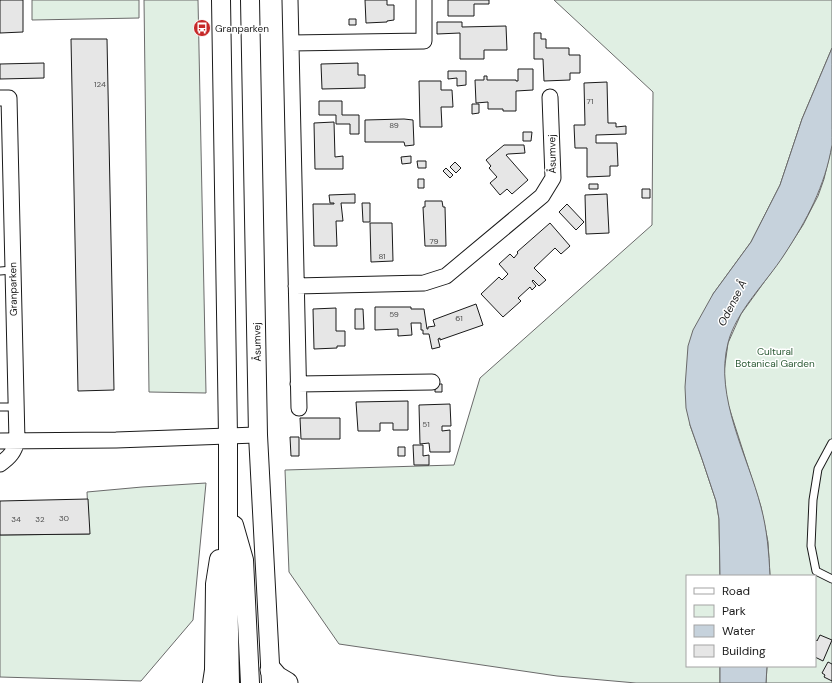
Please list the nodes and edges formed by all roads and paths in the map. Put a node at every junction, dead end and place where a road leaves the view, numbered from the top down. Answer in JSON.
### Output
{"nodes":[{"id":1,"x":221,"y":0,"type":"edge"},
{"id":2,"x":250,"y":0,"type":"edge"},
{"id":3,"x":290,"y":0,"type":"edge"},
{"id":4,"x":424,"y":0,"type":"edge"},
{"id":5,"x":291,"y":43,"type":"junction"},
{"id":6,"x":550,"y":97,"type":"dead end"},
{"id":7,"x":0,"y":98,"type":"edge"},
{"id":8,"x":5,"y":133,"type":"edge"},
{"id":9,"x":6,"y":271,"type":"edge"},
{"id":10,"x":296,"y":286,"type":"junction"},
{"id":11,"x":432,"y":382,"type":"dead end"},
{"id":12,"x":298,"y":384,"type":"junction"},
{"id":13,"x":0,"y":407,"type":"edge"},
{"id":14,"x":16,"y":407,"type":"junction"},
{"id":15,"x":298,"y":408,"type":"dead end"},
{"id":16,"x":258,"y":435,"type":"junction"},
{"id":17,"x":228,"y":436,"type":"junction"},
{"id":18,"x":0,"y":441,"type":"edge"},
{"id":19,"x":17,"y":441,"type":"junction"},
{"id":20,"x":832,"y":443,"type":"edge"},
{"id":21,"x":0,"y":464,"type":"edge"},
{"id":22,"x":229,"y":505,"type":"junction"},
{"id":23,"x":832,"y":579,"type":"edge"},
{"id":24,"x":271,"y":676,"type":"edge"},
{"id":25,"x":212,"y":683,"type":"edge"},
{"id":26,"x":230,"y":683,"type":"edge"},
{"id":27,"x":250,"y":683,"type":"edge"},
{"id":28,"x":287,"y":683,"type":"edge"}],
"edges":[{"from":1,"to":17,"type":"street"},
{"from":2,"to":16,"type":"street","name":"Åsumvej"},
{"from":3,"to":5,"type":"street"},
{"from":4,"to":5,"type":"street"},
{"from":5,"to":10,"type":"street"},
{"from":6,"to":10,"type":"street","name":"Åsumvej"},
{"from":7,"to":8,"type":"street","name":"Granparken"},
{"from":8,"to":9,"type":"street","name":"Granparken"},
{"from":9,"to":14,"type":"street","name":"Granparken"},
{"from":10,"to":12,"type":"street"},
{"from":11,"to":12,"type":"street"},
{"from":12,"to":15,"type":"street"},
{"from":13,"to":14,"type":"lane"},
{"from":14,"to":19,"type":"street","name":"Granparken"},
{"from":16,"to":17,"type":"street"},
{"from":16,"to":24,"type":"street","name":"Åsumvej"},
{"from":17,"to":19,"type":"street"},
{"from":17,"to":22,"type":"street"},
{"from":18,"to":19,"type":"street"},
{"from":19,"to":21,"type":"street"},
{"from":20,"to":23,"type":"lane"},
{"from":22,"to":25,"type":"street"},
{"from":22,"to":26,"type":"street"},
{"from":22,"to":27,"type":"street"},
{"from":24,"to":28,"type":"main road"}]}
